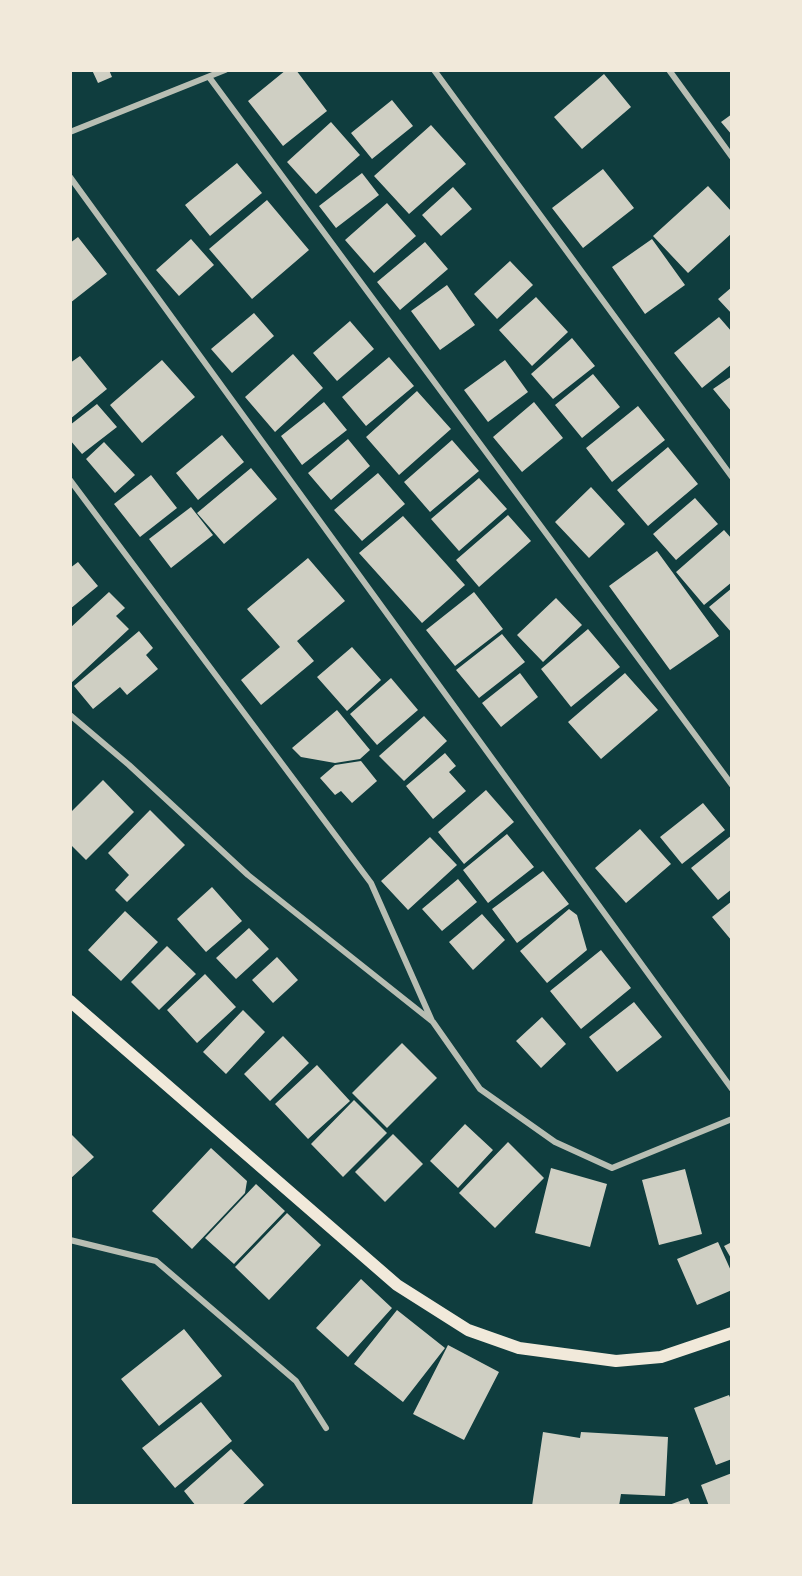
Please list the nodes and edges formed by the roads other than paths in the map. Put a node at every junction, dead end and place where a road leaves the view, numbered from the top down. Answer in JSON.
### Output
{"nodes":[{"id":1,"x":225,"y":70,"type":"edge"},
{"id":2,"x":434,"y":70,"type":"edge"},
{"id":3,"x":669,"y":70,"type":"edge"},
{"id":4,"x":208,"y":77,"type":"junction"},
{"id":5,"x":70,"y":132,"type":"edge"},
{"id":6,"x":732,"y":157,"type":"edge"},
{"id":7,"x":70,"y":177,"type":"edge"},
{"id":8,"x":732,"y":477,"type":"edge"},
{"id":9,"x":70,"y":480,"type":"edge"},
{"id":10,"x":70,"y":715,"type":"edge"},
{"id":11,"x":732,"y":785,"type":"edge"},
{"id":12,"x":70,"y":1000,"type":"edge"},
{"id":13,"x":433,"y":1022,"type":"junction"},
{"id":14,"x":732,"y":1089,"type":"edge"},
{"id":15,"x":732,"y":1119,"type":"edge"},
{"id":16,"x":70,"y":1240,"type":"edge"},
{"id":17,"x":732,"y":1333,"type":"edge"},
{"id":18,"x":326,"y":1428,"type":"dead end"}],
"edges":[{"from":1,"to":4,"type":"street"},
{"from":2,"to":8,"type":"street"},
{"from":3,"to":6,"type":"street"},
{"from":4,"to":5,"type":"street"},
{"from":4,"to":11,"type":"street"},
{"from":7,"to":14,"type":"street"},
{"from":9,"to":13,"type":"street"},
{"from":10,"to":13,"type":"street"},
{"from":12,"to":17,"type":"main road"},
{"from":13,"to":15,"type":"street"},
{"from":16,"to":18,"type":"street"}]}
